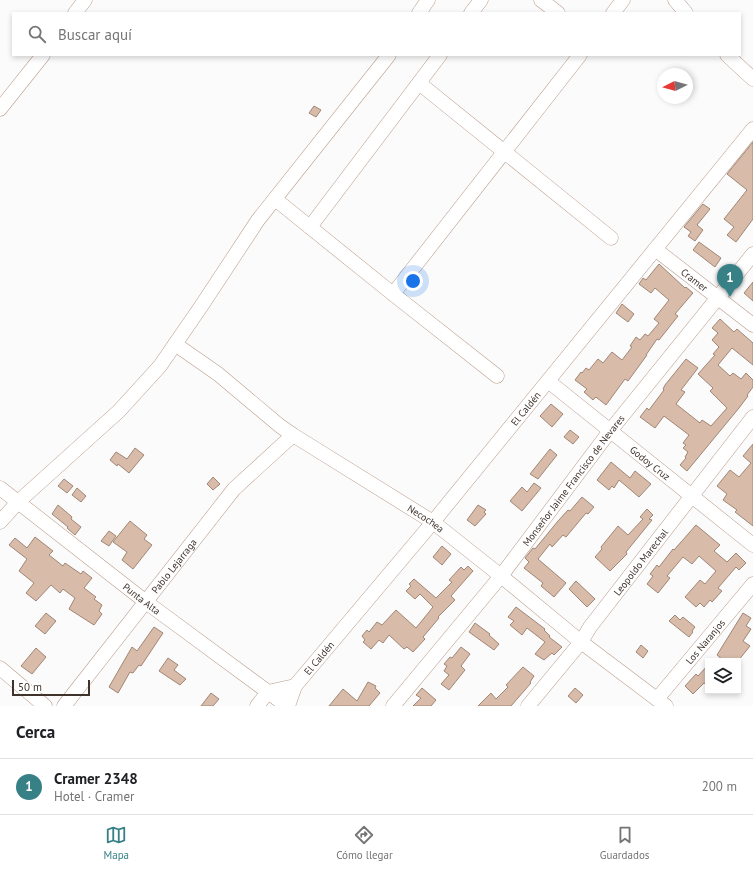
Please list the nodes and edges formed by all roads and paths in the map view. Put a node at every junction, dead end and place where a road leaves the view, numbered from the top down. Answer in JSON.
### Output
{"nodes":[{"id":1,"x":85,"y":0,"type":"edge"},
{"id":2,"x":428,"y":0,"type":"edge"},
{"id":3,"x":481,"y":0,"type":"edge"},
{"id":4,"x":541,"y":0,"type":"edge"},
{"id":5,"x":623,"y":0,"type":"edge"},
{"id":6,"x":675,"y":0,"type":"edge"},
{"id":7,"x":76,"y":12,"type":"edge"},
{"id":8,"x":420,"y":12,"type":"edge"},
{"id":9,"x":472,"y":12,"type":"edge"},
{"id":10,"x":557,"y":12,"type":"edge"},
{"id":11,"x":614,"y":12,"type":"edge"},
{"id":12,"x":685,"y":12,"type":"edge"},
{"id":13,"x":42,"y":56,"type":"edge"},
{"id":14,"x":388,"y":56,"type":"edge"},
{"id":15,"x":439,"y":56,"type":"edge"},
{"id":16,"x":579,"y":56,"type":"edge"},
{"id":17,"x":728,"y":56,"type":"edge"},
{"id":18,"x":753,"y":79,"type":"edge"},
{"id":19,"x":419,"y":83,"type":"junction"},
{"id":20,"x":0,"y":109,"type":"edge"},
{"id":21,"x":753,"y":129,"type":"edge"},
{"id":22,"x":504,"y":151,"type":"junction"},
{"id":23,"x":275,"y":199,"type":"junction"},
{"id":24,"x":310,"y":228,"type":"junction"},
{"id":25,"x":612,"y":238,"type":"dead end"},
{"id":26,"x":655,"y":249,"type":"junction"},
{"id":27,"x":753,"y":254,"type":"edge"},
{"id":28,"x":392,"y":294,"type":"junction"},
{"id":29,"x":717,"y":297,"type":"junction"},
{"id":30,"x":753,"y":325,"type":"edge"},
{"id":31,"x":176,"y":344,"type":"junction"},
{"id":32,"x":496,"y":376,"type":"dead end"},
{"id":33,"x":548,"y":381,"type":"junction"},
{"id":34,"x":753,"y":417,"type":"edge"},
{"id":35,"x":610,"y":432,"type":"junction"},
{"id":36,"x":293,"y":435,"type":"junction"},
{"id":37,"x":0,"y":488,"type":"edge"},
{"id":38,"x":691,"y":496,"type":"junction"},
{"id":39,"x":18,"y":502,"type":"junction"},
{"id":40,"x":0,"y":522,"type":"edge"},
{"id":41,"x":433,"y":522,"type":"junction"},
{"id":42,"x":753,"y":545,"type":"edge"},
{"id":43,"x":501,"y":576,"type":"junction"},
{"id":44,"x":753,"y":584,"type":"edge"},
{"id":45,"x":146,"y":602,"type":"junction"},
{"id":46,"x":580,"y":642,"type":"junction"},
{"id":47,"x":0,"y":668,"type":"edge"},
{"id":48,"x":295,"y":686,"type":"junction"},
{"id":49,"x":268,"y":692,"type":"junction"},
{"id":50,"x":661,"y":702,"type":"edge"},
{"id":51,"x":45,"y":706,"type":"edge"},
{"id":52,"x":64,"y":706,"type":"edge"},
{"id":53,"x":257,"y":706,"type":"edge"},
{"id":54,"x":287,"y":706,"type":"edge"},
{"id":55,"x":393,"y":706,"type":"edge"},
{"id":56,"x":528,"y":706,"type":"edge"}],
"edges":[{"from":1,"to":7,"type":"street"},
{"from":2,"to":8,"type":"street"},
{"from":3,"to":9,"type":"street"},
{"from":4,"to":10,"type":"street"},
{"from":5,"to":11,"type":"street"},
{"from":6,"to":12,"type":"street"},
{"from":13,"to":20,"type":"street"},
{"from":14,"to":23,"type":"street"},
{"from":15,"to":19,"type":"street"},
{"from":16,"to":22,"type":"street"},
{"from":17,"to":18,"type":"street"},
{"from":19,"to":22,"type":"street"},
{"from":19,"to":24,"type":"street"},
{"from":21,"to":26,"type":"street","name":"El Caldén"},
{"from":22,"to":25,"type":"street"},
{"from":22,"to":28,"type":"street"},
{"from":23,"to":24,"type":"street"},
{"from":23,"to":31,"type":"street"},
{"from":24,"to":28,"type":"street"},
{"from":26,"to":29,"type":"street","name":"Cramer"},
{"from":26,"to":33,"type":"street","name":"El Caldén"},
{"from":27,"to":29,"type":"street","name":"Monseñor Jaime Francisco de Nevares"},
{"from":28,"to":32,"type":"street"},
{"from":29,"to":30,"type":"street","name":"Cramer"},
{"from":29,"to":35,"type":"street","name":"Monseñor Jaime Francisco de Nevares"},
{"from":31,"to":36,"type":"street","name":"Necochea"},
{"from":31,"to":39,"type":"street"},
{"from":33,"to":35,"type":"street","name":"Godoy Cruz"},
{"from":33,"to":41,"type":"street","name":"El Caldén"},
{"from":34,"to":38,"type":"street","name":"Leopoldo Marechal"},
{"from":35,"to":38,"type":"street","name":"Godoy Cruz"},
{"from":35,"to":43,"type":"street","name":"Monseñor Jaime Francisco de Nevares"},
{"from":36,"to":41,"type":"street","name":"Necochea"},
{"from":36,"to":45,"type":"street","name":"Pablo Lejarraga"},
{"from":37,"to":39,"type":"street","name":"Punta Alta"},
{"from":38,"to":42,"type":"street","name":"Godoy Cruz"},
{"from":38,"to":46,"type":"street","name":"Leopoldo Marechal"},
{"from":39,"to":40,"type":"street"},
{"from":39,"to":45,"type":"street","name":"Punta Alta"},
{"from":41,"to":43,"type":"street","name":"Necochea"},
{"from":41,"to":48,"type":"street","name":"El Caldén"},
{"from":43,"to":46,"type":"street","name":"Necochea"},
{"from":43,"to":55,"type":"street","name":"Monseñor Jaime Francisco de Nevares"},
{"from":44,"to":50,"type":"street","name":"Los Naranjos"},
{"from":45,"to":49,"type":"street","name":"Punta Alta"},
{"from":45,"to":52,"type":"street","name":"Pablo Lejarraga"},
{"from":46,"to":50,"type":"street","name":"Necochea"},
{"from":46,"to":56,"type":"street","name":"Leopoldo Marechal"},
{"from":47,"to":51,"type":"street"},
{"from":48,"to":49,"type":"street"},
{"from":48,"to":54,"type":"street","name":"El Caldén"},
{"from":49,"to":53,"type":"street"},
{"from":49,"to":54,"type":"street","name":"Punta Alta"}]}
